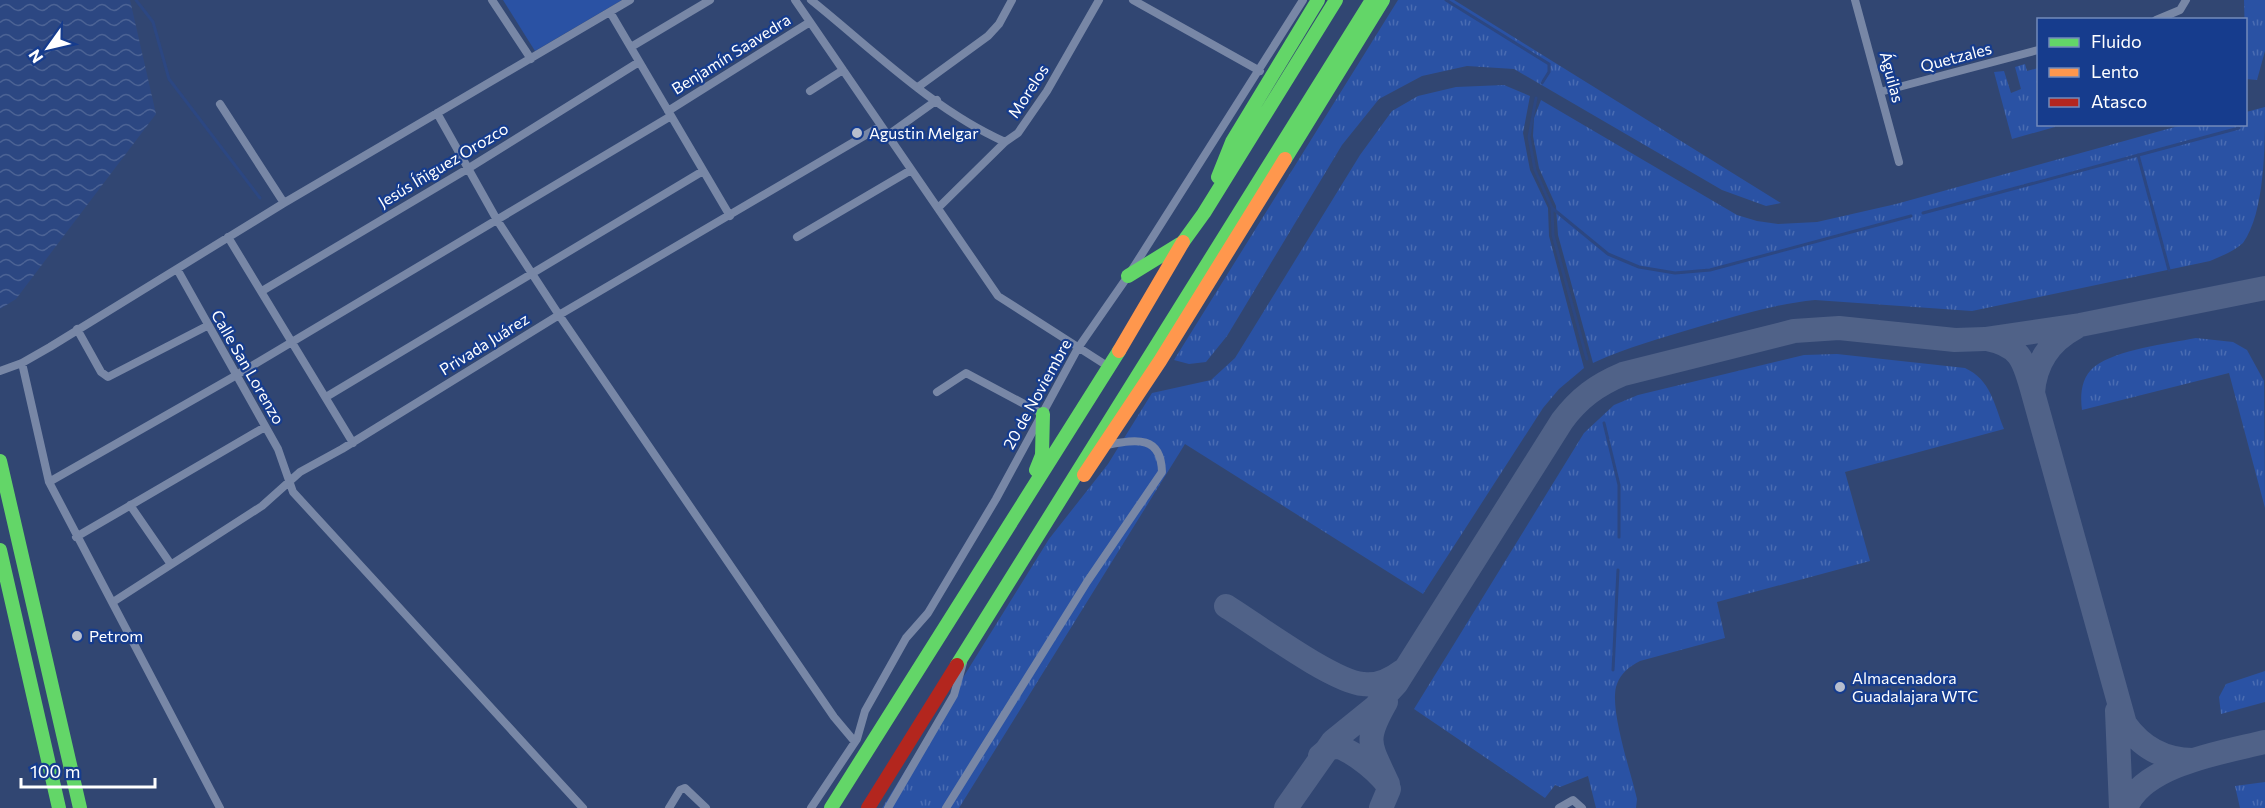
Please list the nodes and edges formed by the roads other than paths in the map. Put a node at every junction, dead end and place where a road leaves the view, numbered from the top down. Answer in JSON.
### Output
{"nodes":[{"id":1,"x":492,"y":0,"type":"edge"},
{"id":2,"x":630,"y":0,"type":"edge"},
{"id":3,"x":710,"y":0,"type":"edge"},
{"id":4,"x":811,"y":0,"type":"edge"},
{"id":5,"x":1012,"y":0,"type":"edge"},
{"id":6,"x":1099,"y":0,"type":"edge"},
{"id":7,"x":1133,"y":0,"type":"edge"},
{"id":8,"x":1336,"y":0,"type":"edge"},
{"id":9,"x":1372,"y":0,"type":"edge"},
{"id":10,"x":1383,"y":0,"type":"edge"},
{"id":11,"x":1855,"y":0,"type":"edge"},
{"id":12,"x":2186,"y":0,"type":"edge"},
{"id":13,"x":796,"y":1,"type":"edge"},
{"id":14,"x":1311,"y":3,"type":"edge"},
{"id":15,"x":610,"y":12,"type":"junction"},
{"id":16,"x":2163,"y":18,"type":"edge"},
{"id":17,"x":810,"y":22,"type":"junction"},
{"id":18,"x":631,"y":47,"type":"junction"},
{"id":19,"x":2037,"y":50,"type":"edge"},
{"id":20,"x":531,"y":59,"type":"junction"},
{"id":21,"x":639,"y":62,"type":"junction"},
{"id":22,"x":843,"y":70,"type":"junction"},
{"id":23,"x":1260,"y":71,"type":"junction"},
{"id":24,"x":918,"y":87,"type":"junction"},
{"id":25,"x":810,"y":91,"type":"dead end"},
{"id":26,"x":1880,"y":92,"type":"junction"},
{"id":27,"x":937,"y":100,"type":"junction"},
{"id":28,"x":220,"y":104,"type":"dead end"},
{"id":29,"x":437,"y":113,"type":"junction"},
{"id":30,"x":670,"y":114,"type":"junction"},
{"id":31,"x":881,"y":126,"type":"junction"},
{"id":32,"x":888,"y":135,"type":"junction"},
{"id":33,"x":1005,"y":142,"type":"junction"},
{"id":34,"x":1899,"y":162,"type":"dead end"},
{"id":35,"x":469,"y":168,"type":"junction"},
{"id":36,"x":911,"y":170,"type":"junction"},
{"id":37,"x":703,"y":171,"type":"junction"},
{"id":38,"x":284,"y":203,"type":"junction"},
{"id":39,"x":938,"y":208,"type":"junction"},
{"id":40,"x":1204,"y":213,"type":"junction"},
{"id":41,"x":730,"y":216,"type":"junction"},
{"id":42,"x":497,"y":220,"type":"junction"},
{"id":43,"x":228,"y":237,"type":"junction"},
{"id":44,"x":797,"y":237,"type":"dead end"},
{"id":45,"x":1183,"y":242,"type":"junction"},
{"id":46,"x":177,"y":269,"type":"junction"},
{"id":47,"x":531,"y":273,"type":"junction"},
{"id":48,"x":1128,"y":276,"type":"junction"},
{"id":49,"x":262,"y":291,"type":"junction"},
{"id":50,"x":559,"y":315,"type":"junction"},
{"id":51,"x":207,"y":326,"type":"junction"},
{"id":52,"x":76,"y":329,"type":"junction"},
{"id":53,"x":292,"y":341,"type":"junction"},
{"id":54,"x":1078,"y":348,"type":"junction"},
{"id":55,"x":22,"y":363,"type":"junction"},
{"id":56,"x":1109,"y":367,"type":"junction"},
{"id":57,"x":0,"y":371,"type":"edge"},
{"id":58,"x":235,"y":376,"type":"junction"},
{"id":59,"x":937,"y":392,"type":"dead end"},
{"id":60,"x":326,"y":397,"type":"junction"},
{"id":61,"x":1043,"y":414,"type":"junction"},
{"id":62,"x":266,"y":427,"type":"junction"},
{"id":63,"x":353,"y":443,"type":"junction"},
{"id":64,"x":1106,"y":445,"type":"junction"},
{"id":65,"x":0,"y":461,"type":"edge"},
{"id":66,"x":288,"y":481,"type":"junction"},
{"id":67,"x":49,"y":482,"type":"junction"},
{"id":68,"x":1025,"y":499,"type":"junction"},
{"id":69,"x":130,"y":505,"type":"junction"},
{"id":70,"x":1039,"y":531,"type":"junction"},
{"id":71,"x":76,"y":537,"type":"junction"},
{"id":72,"x":0,"y":550,"type":"edge"},
{"id":73,"x":170,"y":563,"type":"junction"},
{"id":74,"x":113,"y":602,"type":"junction"},
{"id":75,"x":964,"y":653,"type":"junction"},
{"id":76,"x":855,"y":742,"type":"junction"},
{"id":77,"x":59,"y":808,"type":"edge"},
{"id":78,"x":80,"y":808,"type":"edge"},
{"id":79,"x":220,"y":808,"type":"edge"},
{"id":80,"x":583,"y":808,"type":"edge"},
{"id":81,"x":669,"y":808,"type":"edge"},
{"id":82,"x":705,"y":808,"type":"edge"},
{"id":83,"x":811,"y":808,"type":"edge"},
{"id":84,"x":831,"y":808,"type":"edge"},
{"id":85,"x":870,"y":808,"type":"edge"},
{"id":86,"x":888,"y":808,"type":"edge"},
{"id":87,"x":946,"y":808,"type":"edge"},
{"id":88,"x":1558,"y":808,"type":"edge"},
{"id":89,"x":1582,"y":808,"type":"edge"}],
"edges":[{"from":1,"to":20,"type":"street"},
{"from":2,"to":15,"type":"street"},
{"from":3,"to":18,"type":"street"},
{"from":4,"to":24,"type":"street"},
{"from":5,"to":24,"type":"street"},
{"from":6,"to":33,"type":"street","name":"Morelos"},
{"from":7,"to":23,"type":"street"},
{"from":8,"to":40,"type":"main road"},
{"from":9,"to":70,"type":"main road"},
{"from":10,"to":64,"type":"main road"},
{"from":11,"to":26,"type":"street","name":"Águilas"},
{"from":12,"to":16,"type":"street"},
{"from":13,"to":17,"type":"street"},
{"from":14,"to":23,"type":"street","name":"20 de Noviembre"},
{"from":14,"to":40,"type":"main road"},
{"from":15,"to":18,"type":"street"},
{"from":15,"to":20,"type":"street"},
{"from":17,"to":22,"type":"street"},
{"from":17,"to":30,"type":"street","name":"Benjamín Saavedra"},
{"from":18,"to":21,"type":"street"},
{"from":19,"to":26,"type":"street","name":"Quetzales"},
{"from":20,"to":29,"type":"street"},
{"from":21,"to":30,"type":"street"},
{"from":21,"to":35,"type":"street","name":"Jesús Íñiguez Orozco"},
{"from":22,"to":25,"type":"street"},
{"from":22,"to":31,"type":"street"},
{"from":23,"to":48,"type":"street","name":"20 de Noviembre"},
{"from":24,"to":27,"type":"street"},
{"from":26,"to":34,"type":"street","name":"Águilas"},
{"from":27,"to":32,"type":"street"},
{"from":27,"to":33,"type":"street"},
{"from":28,"to":38,"type":"street"},
{"from":29,"to":35,"type":"street"},
{"from":29,"to":38,"type":"street"},
{"from":30,"to":37,"type":"street"},
{"from":30,"to":42,"type":"street","name":"Benjamín Saavedra"},
{"from":31,"to":32,"type":"street"},
{"from":31,"to":41,"type":"street","name":"Privada Juárez"},
{"from":32,"to":36,"type":"street"},
{"from":33,"to":39,"type":"street","name":"Morelos"},
{"from":35,"to":42,"type":"street"},
{"from":35,"to":49,"type":"street","name":"Jesús Íñiguez Orozco"},
{"from":36,"to":39,"type":"street"},
{"from":36,"to":44,"type":"street"},
{"from":37,"to":41,"type":"street"},
{"from":37,"to":47,"type":"street"},
{"from":38,"to":43,"type":"street"},
{"from":39,"to":54,"type":"street"},
{"from":40,"to":45,"type":"main road"},
{"from":41,"to":50,"type":"street","name":"Privada Juárez"},
{"from":42,"to":47,"type":"street"},
{"from":42,"to":53,"type":"street","name":"Benjamín Saavedra"},
{"from":43,"to":46,"type":"street"},
{"from":43,"to":49,"type":"street"},
{"from":45,"to":48,"type":"main road"},
{"from":45,"to":56,"type":"main road"},
{"from":46,"to":51,"type":"street","name":"Calle San Lorenzo"},
{"from":46,"to":52,"type":"street"},
{"from":47,"to":50,"type":"street"},
{"from":47,"to":60,"type":"street"},
{"from":48,"to":54,"type":"street","name":"20 de Noviembre"},
{"from":49,"to":53,"type":"street"},
{"from":50,"to":63,"type":"street","name":"Privada Juárez"},
{"from":50,"to":76,"type":"street"},
{"from":51,"to":52,"type":"street"},
{"from":51,"to":58,"type":"street","name":"Calle San Lorenzo"},
{"from":52,"to":55,"type":"street"},
{"from":53,"to":58,"type":"street","name":"Benjamín Saavedra"},
{"from":53,"to":60,"type":"street"},
{"from":54,"to":56,"type":"street"},
{"from":54,"to":61,"type":"street","name":"20 de Noviembre"},
{"from":55,"to":57,"type":"street"},
{"from":55,"to":67,"type":"street"},
{"from":56,"to":68,"type":"main road"},
{"from":58,"to":62,"type":"street","name":"Calle San Lorenzo"},
{"from":58,"to":67,"type":"street","name":"Benjamín Saavedra"},
{"from":59,"to":61,"type":"street"},
{"from":60,"to":63,"type":"street"},
{"from":61,"to":68,"type":"main road"},
{"from":61,"to":76,"type":"street","name":"20 de Noviembre"},
{"from":62,"to":66,"type":"street","name":"Calle San Lorenzo"},
{"from":62,"to":69,"type":"street"},
{"from":63,"to":66,"type":"street","name":"Privada Juárez"},
{"from":64,"to":70,"type":"main road"},
{"from":64,"to":87,"type":"street"},
{"from":65,"to":78,"type":"main road"},
{"from":66,"to":73,"type":"street","name":"Privada Juárez"},
{"from":66,"to":80,"type":"street","name":"Calle San Lorenzo"},
{"from":67,"to":71,"type":"street"},
{"from":68,"to":84,"type":"main road"},
{"from":69,"to":71,"type":"street"},
{"from":69,"to":73,"type":"street"},
{"from":70,"to":75,"type":"main road"},
{"from":71,"to":74,"type":"street"},
{"from":72,"to":77,"type":"main road"},
{"from":73,"to":74,"type":"street","name":"Privada Juárez"},
{"from":74,"to":79,"type":"street"},
{"from":75,"to":85,"type":"main road"},
{"from":75,"to":86,"type":"street"},
{"from":76,"to":83,"type":"street","name":"20 de Noviembre"},
{"from":81,"to":82,"type":"street"},
{"from":88,"to":89,"type":"street"}]}
